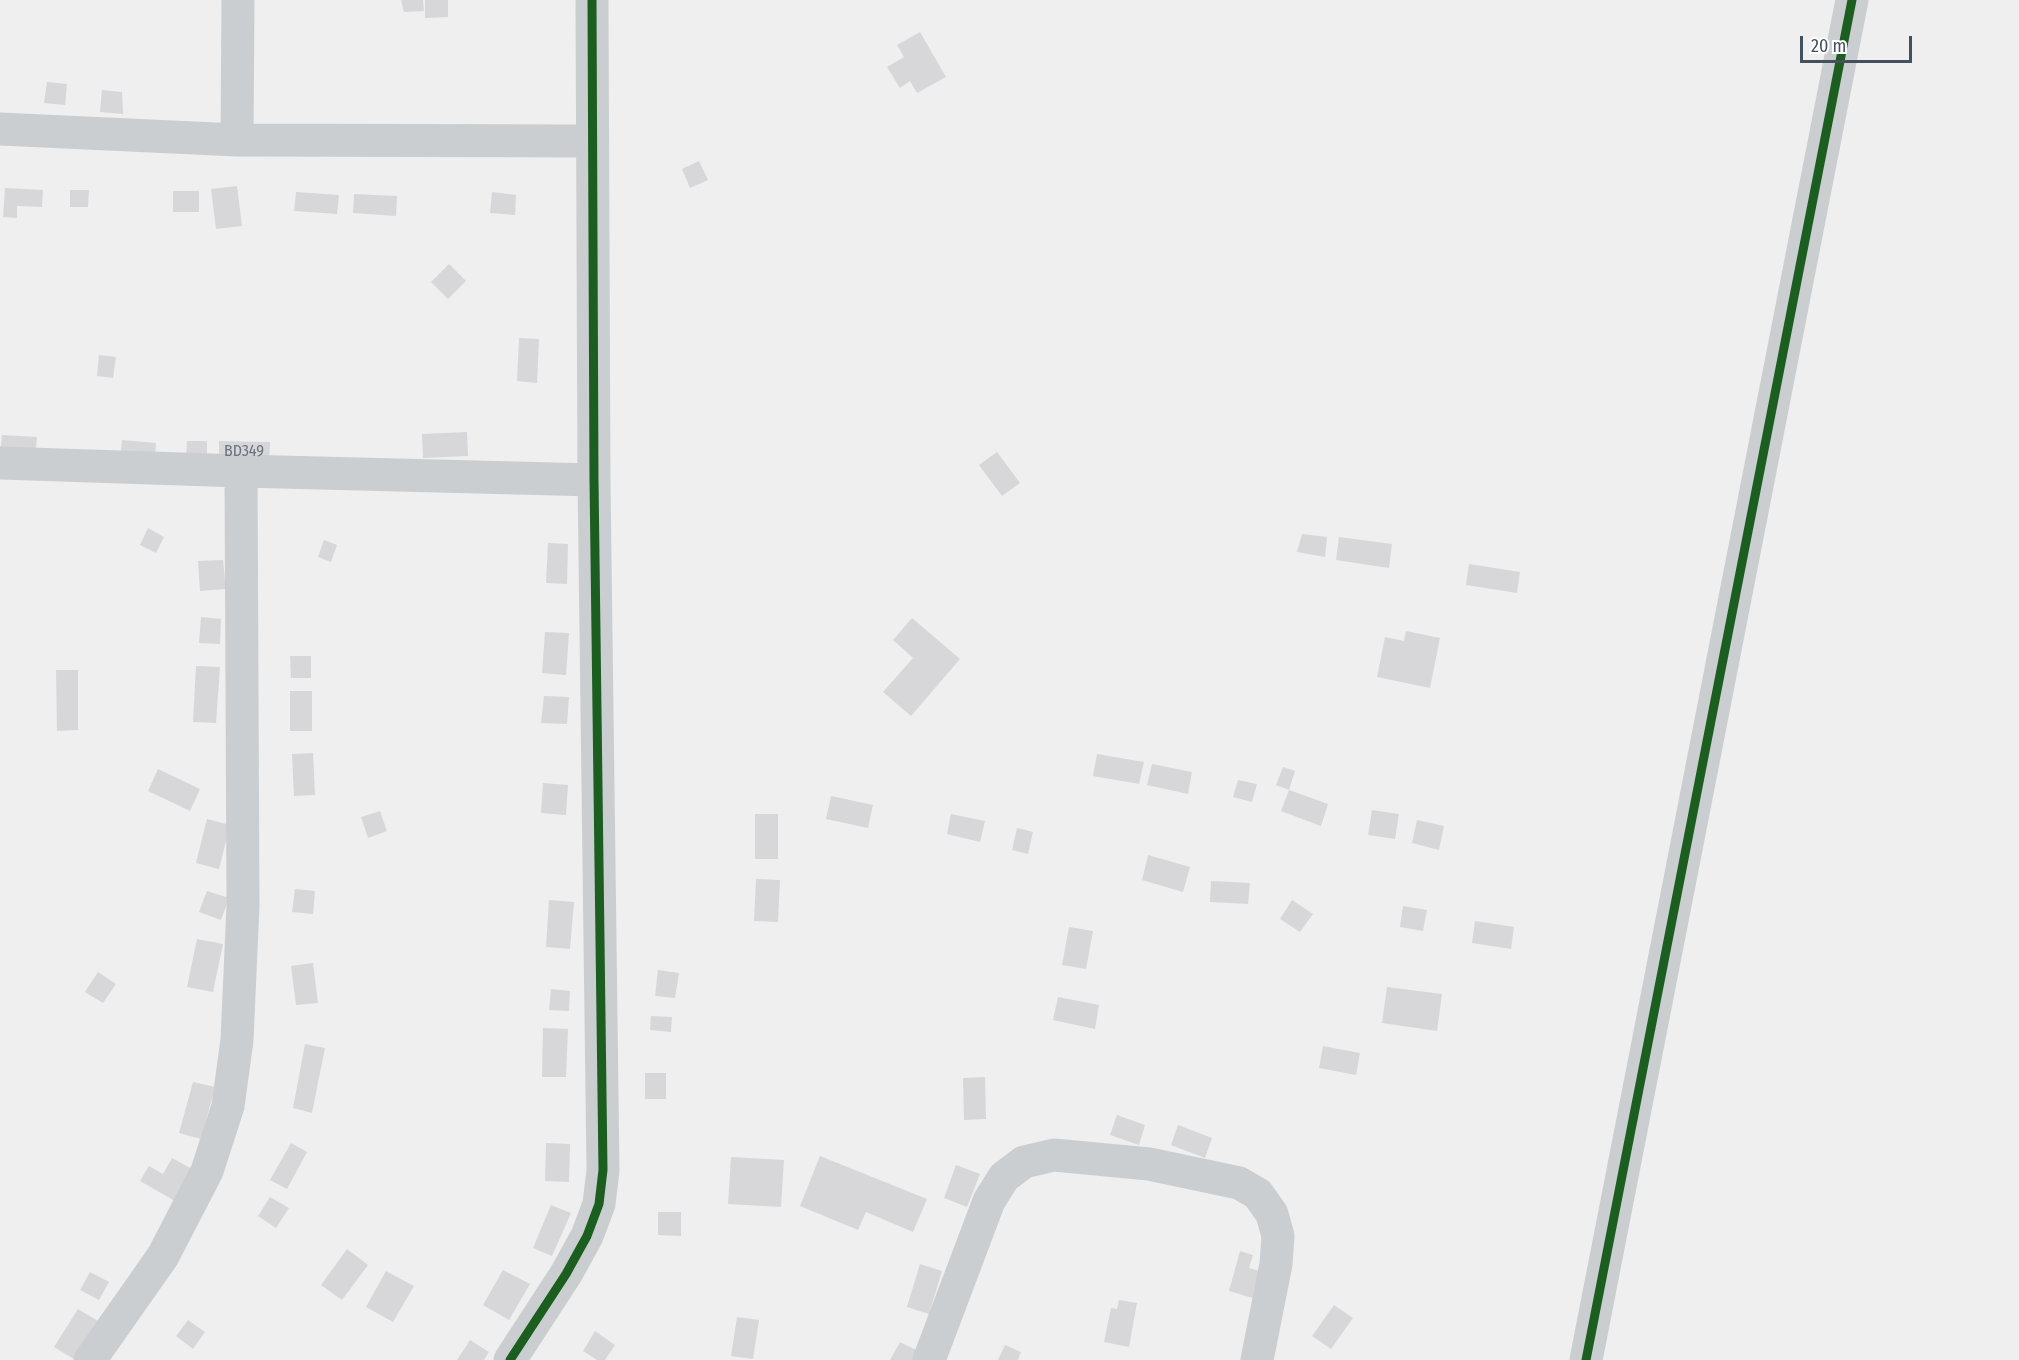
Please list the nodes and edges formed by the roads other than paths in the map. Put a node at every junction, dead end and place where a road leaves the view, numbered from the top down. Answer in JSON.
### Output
{"nodes":[{"id":1,"x":238,"y":0,"type":"edge"},
{"id":2,"x":592,"y":0,"type":"edge"},
{"id":3,"x":1852,"y":0,"type":"edge"},
{"id":4,"x":0,"y":129,"type":"edge"},
{"id":5,"x":237,"y":140,"type":"junction"},
{"id":6,"x":592,"y":141,"type":"junction"},
{"id":7,"x":0,"y":463,"type":"edge"},
{"id":8,"x":241,"y":471,"type":"junction"},
{"id":9,"x":594,"y":480,"type":"junction"},
{"id":10,"x":90,"y":1360,"type":"edge"},
{"id":11,"x":510,"y":1360,"type":"edge"},
{"id":12,"x":929,"y":1360,"type":"edge"},
{"id":13,"x":1257,"y":1360,"type":"edge"},
{"id":14,"x":1586,"y":1360,"type":"edge"}],
"edges":[{"from":1,"to":5,"type":"street"},
{"from":2,"to":6,"type":"street"},
{"from":3,"to":14,"type":"street"},
{"from":4,"to":5,"type":"street"},
{"from":5,"to":6,"type":"street"},
{"from":6,"to":9,"type":"street"},
{"from":7,"to":8,"type":"street"},
{"from":8,"to":9,"type":"street"},
{"from":8,"to":10,"type":"street"},
{"from":9,"to":11,"type":"street"},
{"from":12,"to":13,"type":"street"}]}
